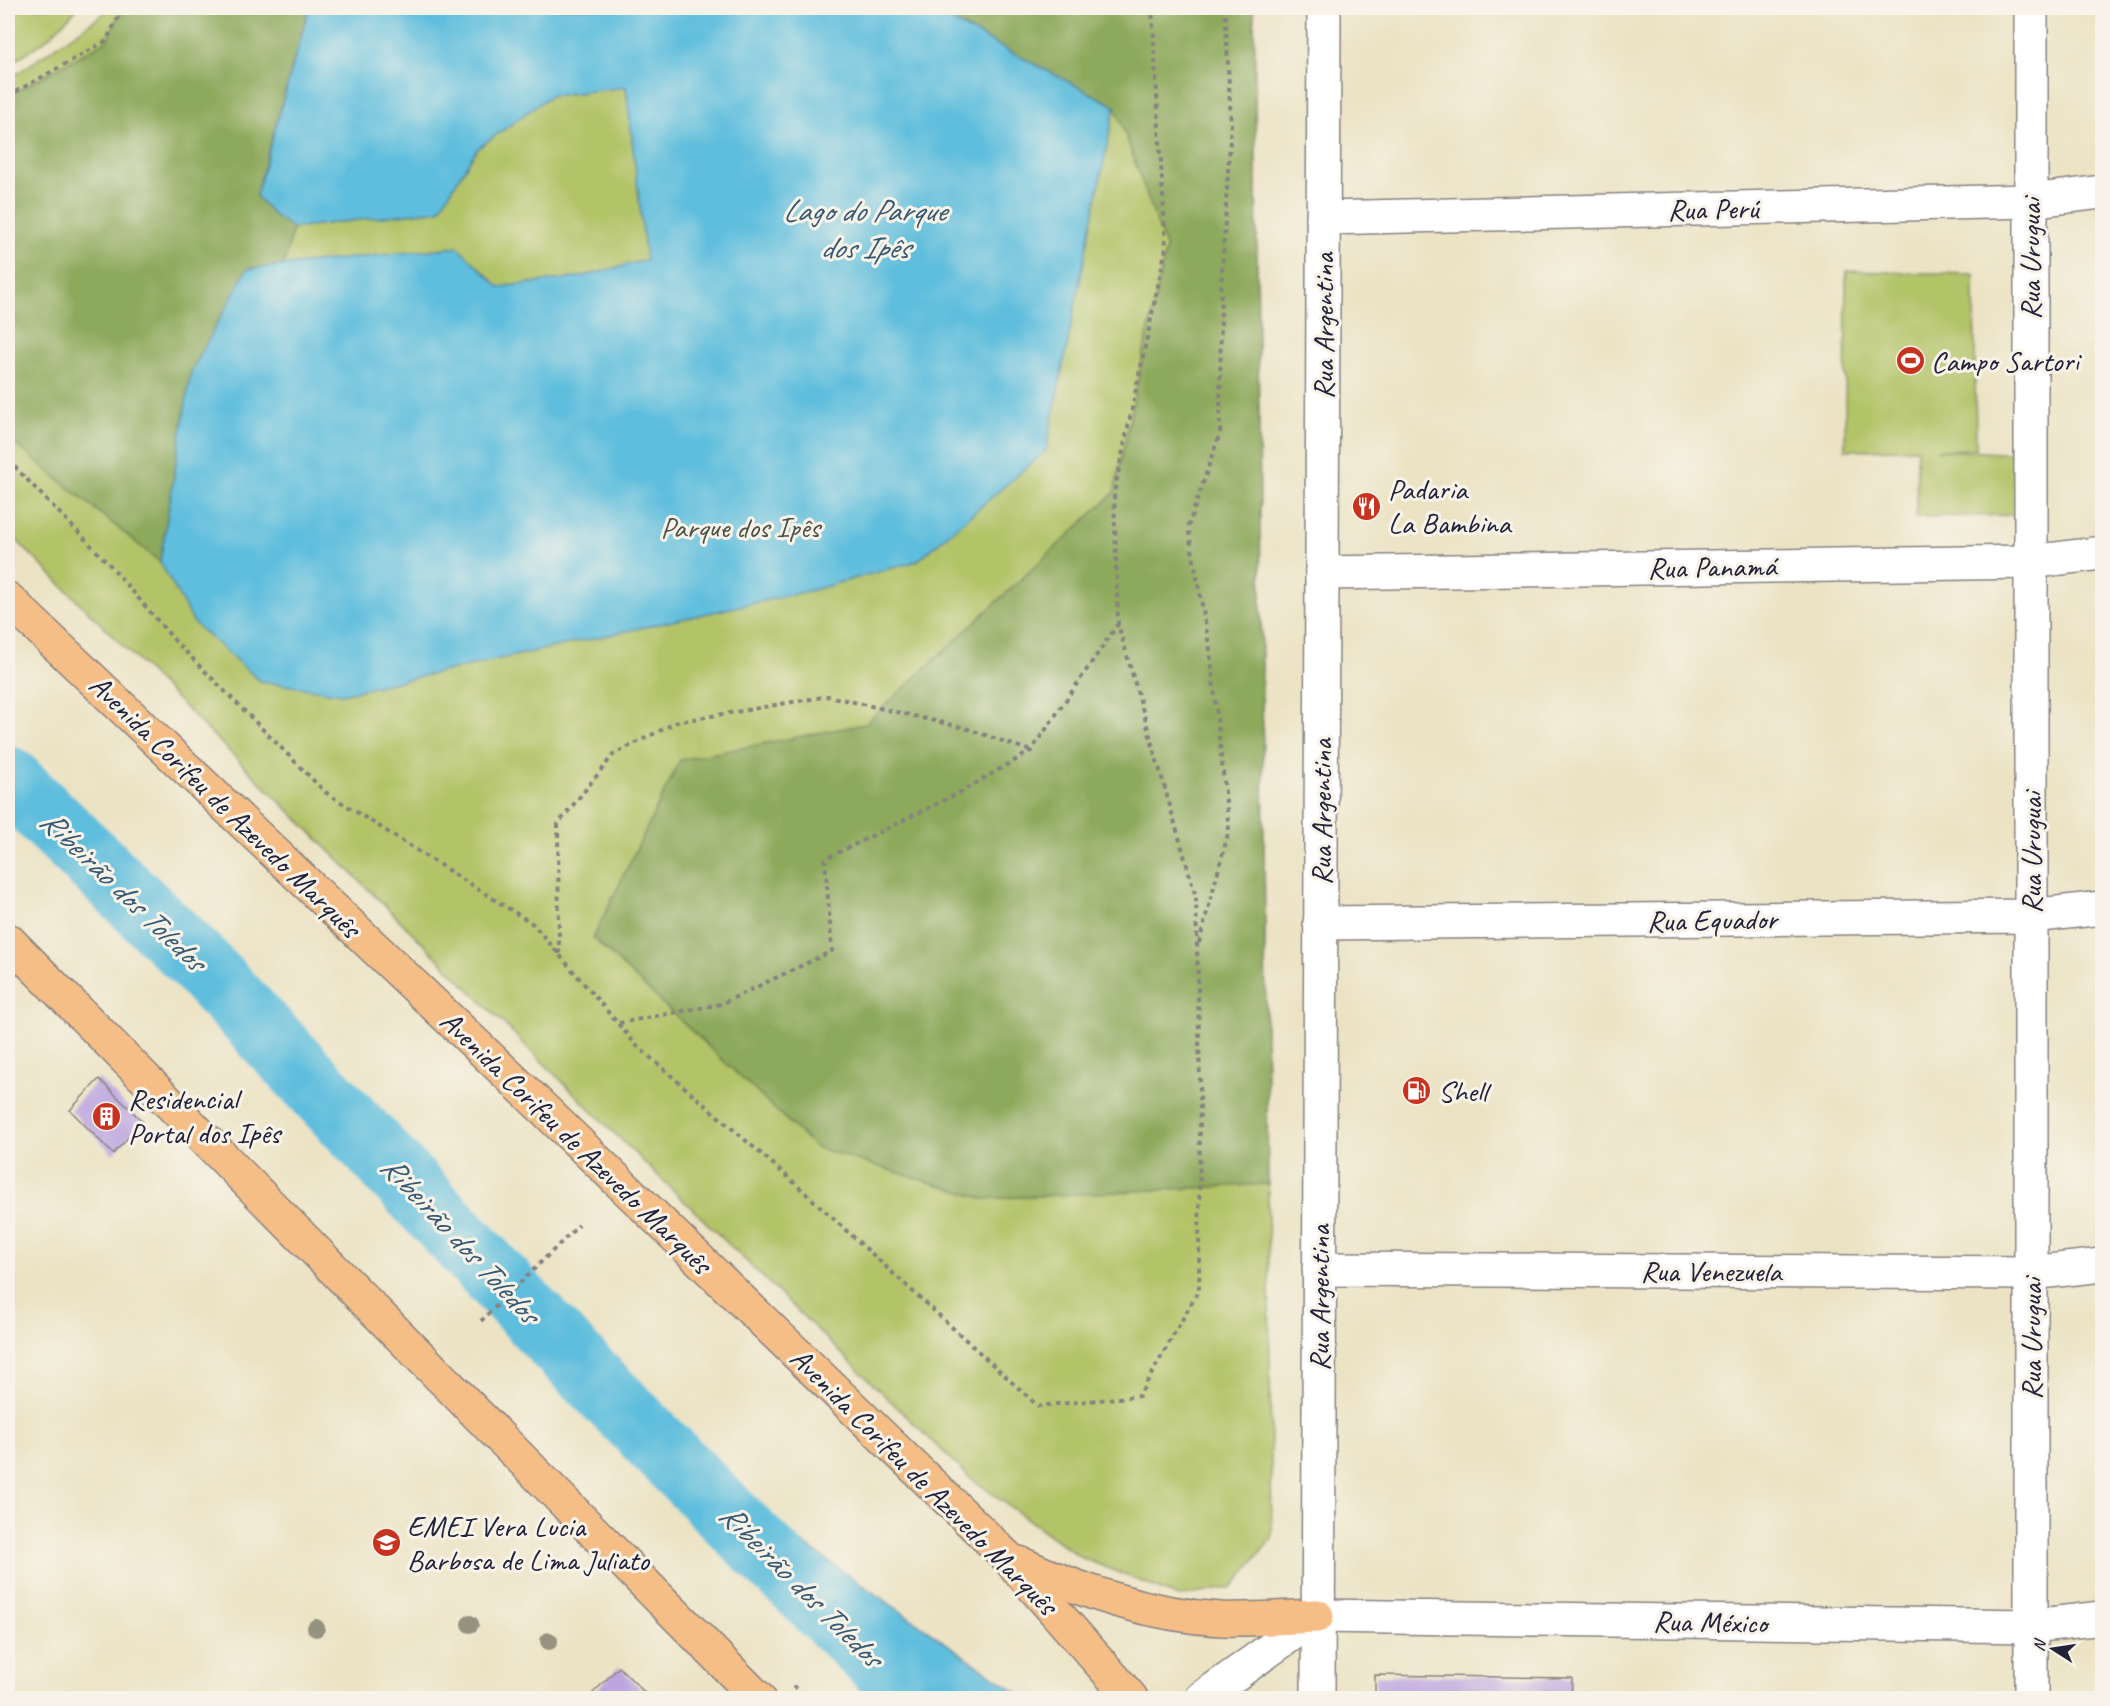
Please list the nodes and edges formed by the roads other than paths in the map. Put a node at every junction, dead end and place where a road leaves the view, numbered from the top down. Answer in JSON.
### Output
{"nodes":[{"id":1,"x":1324,"y":8,"type":"edge"},
{"id":2,"x":2031,"y":8,"type":"edge"},
{"id":3,"x":2103,"y":192,"type":"edge"},
{"id":4,"x":2030,"y":201,"type":"junction"},
{"id":5,"x":1323,"y":218,"type":"junction"},
{"id":6,"x":2103,"y":553,"type":"edge"},
{"id":7,"x":2031,"y":562,"type":"junction"},
{"id":8,"x":1322,"y":573,"type":"junction"},
{"id":9,"x":8,"y":598,"type":"edge"},
{"id":10,"x":2103,"y":908,"type":"edge"},
{"id":11,"x":2031,"y":916,"type":"junction"},
{"id":12,"x":1320,"y":923,"type":"junction"},
{"id":13,"x":8,"y":940,"type":"edge"},
{"id":14,"x":2103,"y":1265,"type":"edge"},
{"id":15,"x":1319,"y":1269,"type":"junction"},
{"id":16,"x":2031,"y":1274,"type":"junction"},
{"id":17,"x":1008,"y":1558,"type":"junction"},
{"id":18,"x":1317,"y":1616,"type":"junction"},
{"id":19,"x":2103,"y":1618,"type":"edge"},
{"id":20,"x":2031,"y":1626,"type":"junction"},
{"id":21,"x":758,"y":1698,"type":"edge"},
{"id":22,"x":1131,"y":1698,"type":"edge"},
{"id":23,"x":1202,"y":1698,"type":"edge"},
{"id":24,"x":1318,"y":1698,"type":"edge"},
{"id":25,"x":2031,"y":1698,"type":"edge"}],
"edges":[{"from":1,"to":5,"type":"street","name":"Rua Argentina"},
{"from":2,"to":4,"type":"street","name":"Rua Uruguai"},
{"from":3,"to":4,"type":"street","name":"Rua Perú"},
{"from":4,"to":5,"type":"street","name":"Rua Perú"},
{"from":4,"to":7,"type":"street","name":"Rua Uruguai"},
{"from":5,"to":8,"type":"street","name":"Rua Argentina"},
{"from":6,"to":7,"type":"street","name":"Rua Panamá"},
{"from":7,"to":8,"type":"street","name":"Rua Panamá"},
{"from":7,"to":11,"type":"street","name":"Rua Uruguai"},
{"from":8,"to":12,"type":"street","name":"Rua Argentina"},
{"from":9,"to":17,"type":"main road","name":"Avenida Corifeu de Azevedo Marquês"},
{"from":10,"to":11,"type":"street","name":"Rua Equador"},
{"from":11,"to":12,"type":"street","name":"Rua Equador"},
{"from":11,"to":16,"type":"street","name":"Rua Uruguai"},
{"from":12,"to":15,"type":"street","name":"Rua Argentina"},
{"from":13,"to":21,"type":"main road"},
{"from":14,"to":16,"type":"street","name":"Rua Venezuela"},
{"from":15,"to":16,"type":"street","name":"Rua Venezuela"},
{"from":15,"to":18,"type":"street","name":"Rua Argentina"},
{"from":16,"to":20,"type":"street","name":"Rua Uruguai"},
{"from":17,"to":18,"type":"main road"},
{"from":17,"to":22,"type":"main road","name":"Avenida Corifeu de Azevedo Marquês"},
{"from":18,"to":20,"type":"street","name":"Rua México"},
{"from":18,"to":23,"type":"street"},
{"from":18,"to":24,"type":"street","name":"Rua Argentina"},
{"from":19,"to":20,"type":"street","name":"Rua México"},
{"from":20,"to":25,"type":"street","name":"Rua Uruguai"}]}
